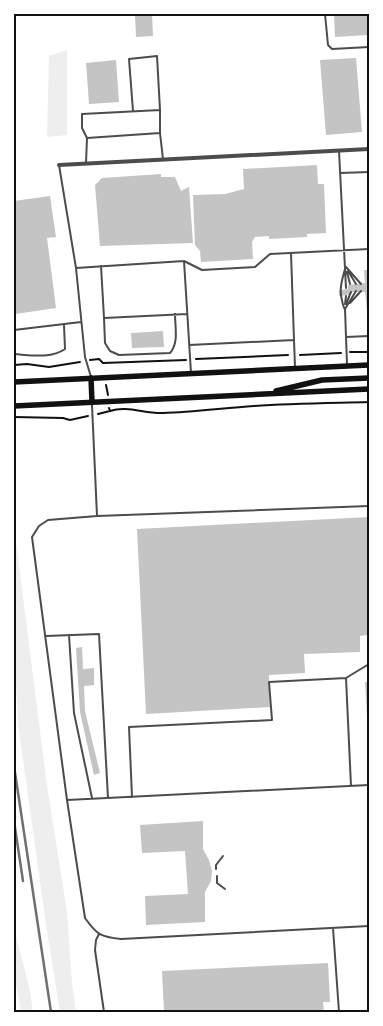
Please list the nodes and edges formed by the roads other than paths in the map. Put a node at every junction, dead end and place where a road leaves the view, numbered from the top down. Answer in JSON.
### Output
{"nodes":[{"id":1,"x":325,"y":14,"type":"edge"},
{"id":2,"x":369,"y":47,"type":"edge"},
{"id":3,"x":160,"y":110,"type":"junction"},
{"id":4,"x":133,"y":112,"type":"junction"},
{"id":5,"x":160,"y":133,"type":"junction"},
{"id":6,"x":87,"y":138,"type":"junction"},
{"id":7,"x":369,"y":149,"type":"edge"},
{"id":8,"x":339,"y":151,"type":"junction"},
{"id":9,"x":163,"y":159,"type":"junction"},
{"id":10,"x":86,"y":163,"type":"junction"},
{"id":11,"x":59,"y":165,"type":"joint"},
{"id":12,"x":369,"y":172,"type":"edge"},
{"id":13,"x":340,"y":173,"type":"junction"},
{"id":14,"x":369,"y":249,"type":"edge"},
{"id":15,"x":345,"y":250,"type":"junction"},
{"id":16,"x":290,"y":252,"type":"junction"},
{"id":17,"x":184,"y":262,"type":"junction"},
{"id":18,"x":101,"y":266,"type":"junction"},
{"id":19,"x":346,"y":267,"type":"junction"},
{"id":20,"x":76,"y":268,"type":"junction"},
{"id":21,"x":350,"y":284,"type":"dead end"},
{"id":22,"x":356,"y":284,"type":"dead end"},
{"id":23,"x":361,"y":284,"type":"dead end"},
{"id":24,"x":346,"y":288,"type":"dead end"},
{"id":25,"x":356,"y":291,"type":"dead end"},
{"id":26,"x":361,"y":291,"type":"dead end"},
{"id":27,"x":351,"y":292,"type":"dead end"},
{"id":28,"x":346,"y":296,"type":"dead end"},
{"id":29,"x":344,"y":309,"type":"junction"},
{"id":30,"x":175,"y":314,"type":"junction"},
{"id":31,"x":187,"y":314,"type":"junction"},
{"id":32,"x":104,"y":318,"type":"junction"},
{"id":33,"x":82,"y":322,"type":"junction"},
{"id":34,"x":64,"y":324,"type":"junction"},
{"id":35,"x":14,"y":330,"type":"edge"},
{"id":36,"x":369,"y":336,"type":"edge"},
{"id":37,"x":346,"y":337,"type":"junction"},
{"id":38,"x":294,"y":340,"type":"junction"},
{"id":39,"x":189,"y":345,"type":"junction"},
{"id":40,"x":14,"y":354,"type":"edge"},
{"id":41,"x":369,"y":365,"type":"edge"},
{"id":42,"x":347,"y":366,"type":"junction"},
{"id":43,"x":296,"y":369,"type":"junction"},
{"id":44,"x":191,"y":374,"type":"junction"},
{"id":45,"x":91,"y":378,"type":"junction"},
{"id":46,"x":369,"y":378,"type":"edge"},
{"id":47,"x":14,"y":382,"type":"edge"},
{"id":48,"x":369,"y":389,"type":"edge"},
{"id":49,"x":266,"y":394,"type":"junction"},
{"id":50,"x":92,"y":402,"type":"junction"},
{"id":51,"x":14,"y":406,"type":"edge"},
{"id":52,"x":369,"y":506,"type":"edge"},
{"id":53,"x":97,"y":516,"type":"junction"},
{"id":54,"x":69,"y":635,"type":"junction"},
{"id":55,"x":46,"y":636,"type":"junction"},
{"id":56,"x":369,"y":664,"type":"edge"},
{"id":57,"x":346,"y":678,"type":"junction"},
{"id":58,"x":369,"y":785,"type":"edge"},
{"id":59,"x":351,"y":786,"type":"junction"},
{"id":60,"x":132,"y":797,"type":"junction"},
{"id":61,"x":92,"y":798,"type":"junction"},
{"id":62,"x":108,"y":798,"type":"junction"},
{"id":63,"x":67,"y":800,"type":"junction"},
{"id":64,"x":223,"y":856,"type":"dead end"},
{"id":65,"x":216,"y":869,"type":"dead end"},
{"id":66,"x":217,"y":876,"type":"dead end"},
{"id":67,"x":225,"y":889,"type":"dead end"},
{"id":68,"x":369,"y":926,"type":"edge"},
{"id":69,"x":333,"y":928,"type":"junction"},
{"id":70,"x":99,"y":934,"type":"junction"},
{"id":71,"x":104,"y":1012,"type":"edge"},
{"id":72,"x":339,"y":1012,"type":"edge"}],
"edges":[{"from":1,"to":2,"type":"lane"},
{"from":3,"to":4,"type":"lane"},
{"from":3,"to":4,"type":"lane"},
{"from":3,"to":5,"type":"lane"},
{"from":4,"to":6,"type":"lane"},
{"from":5,"to":6,"type":"lane"},
{"from":5,"to":9,"type":"lane"},
{"from":6,"to":10,"type":"lane"},
{"from":7,"to":8,"type":"street"},
{"from":8,"to":9,"type":"street"},
{"from":8,"to":13,"type":"lane"},
{"from":9,"to":10,"type":"street"},
{"from":10,"to":11,"type":"street"},
{"from":11,"to":20,"type":"lane"},
{"from":12,"to":13,"type":"lane"},
{"from":13,"to":15,"type":"lane"},
{"from":14,"to":15,"type":"lane"},
{"from":15,"to":16,"type":"lane"},
{"from":15,"to":19,"type":"lane"},
{"from":16,"to":17,"type":"lane"},
{"from":16,"to":38,"type":"lane"},
{"from":17,"to":18,"type":"lane"},
{"from":17,"to":31,"type":"lane"},
{"from":18,"to":20,"type":"lane"},
{"from":18,"to":32,"type":"lane"},
{"from":19,"to":21,"type":"lane"},
{"from":19,"to":22,"type":"lane"},
{"from":19,"to":23,"type":"lane"},
{"from":19,"to":24,"type":"lane"},
{"from":19,"to":29,"type":"lane"},
{"from":20,"to":33,"type":"lane"},
{"from":25,"to":29,"type":"lane"},
{"from":26,"to":29,"type":"lane"},
{"from":27,"to":29,"type":"lane"},
{"from":28,"to":29,"type":"lane"},
{"from":29,"to":37,"type":"lane"},
{"from":30,"to":31,"type":"lane"},
{"from":30,"to":32,"type":"lane"},
{"from":30,"to":32,"type":"lane"},
{"from":31,"to":39,"type":"lane"},
{"from":33,"to":34,"type":"lane"},
{"from":33,"to":45,"type":"lane"},
{"from":34,"to":35,"type":"lane"},
{"from":34,"to":40,"type":"lane"},
{"from":36,"to":37,"type":"lane"},
{"from":37,"to":42,"type":"lane"},
{"from":38,"to":39,"type":"lane"},
{"from":38,"to":43,"type":"lane"},
{"from":39,"to":44,"type":"lane"},
{"from":41,"to":42,"type":"main road"},
{"from":42,"to":43,"type":"main road"},
{"from":43,"to":44,"type":"main road"},
{"from":44,"to":45,"type":"main road"},
{"from":45,"to":47,"type":"main road"},
{"from":45,"to":50,"type":"main road"},
{"from":46,"to":49,"type":"main road"},
{"from":48,"to":49,"type":"main road"},
{"from":49,"to":50,"type":"main road"},
{"from":50,"to":51,"type":"main road"},
{"from":50,"to":53,"type":"lane"},
{"from":52,"to":53,"type":"lane"},
{"from":53,"to":55,"type":"lane"},
{"from":54,"to":55,"type":"lane"},
{"from":54,"to":61,"type":"lane"},
{"from":54,"to":62,"type":"lane"},
{"from":55,"to":63,"type":"lane"},
{"from":56,"to":57,"type":"lane"},
{"from":57,"to":59,"type":"lane"},
{"from":57,"to":60,"type":"lane"},
{"from":58,"to":59,"type":"lane"},
{"from":59,"to":60,"type":"lane"},
{"from":60,"to":62,"type":"lane"},
{"from":61,"to":62,"type":"lane"},
{"from":61,"to":63,"type":"lane"},
{"from":63,"to":70,"type":"lane"},
{"from":64,"to":65,"type":"lane"},
{"from":66,"to":67,"type":"lane"},
{"from":68,"to":69,"type":"lane"},
{"from":69,"to":70,"type":"lane"},
{"from":69,"to":72,"type":"lane"},
{"from":70,"to":71,"type":"lane"}]}
